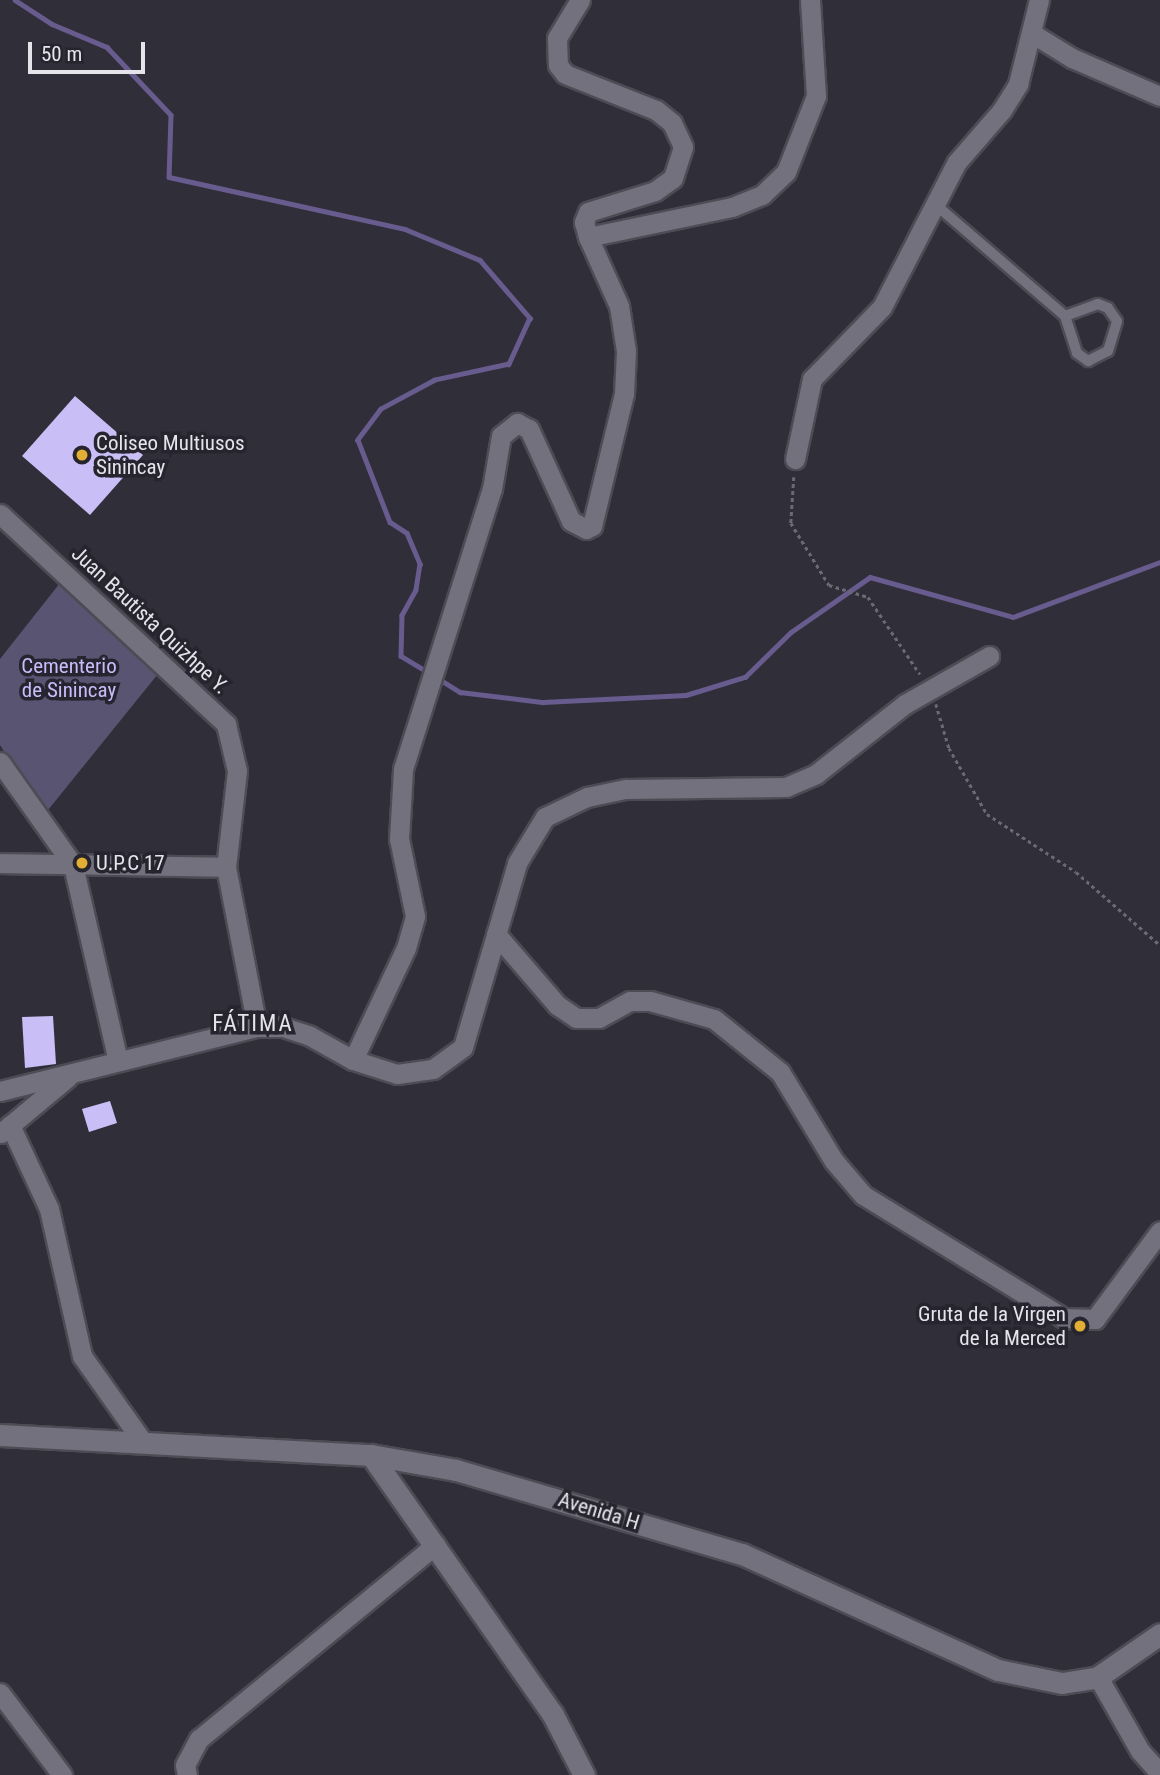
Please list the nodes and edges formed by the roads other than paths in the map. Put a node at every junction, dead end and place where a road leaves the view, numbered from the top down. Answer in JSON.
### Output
{"nodes":[{"id":1,"x":580,"y":0,"type":"edge"},
{"id":2,"x":810,"y":0,"type":"edge"},
{"id":3,"x":1039,"y":0,"type":"edge"},
{"id":4,"x":1033,"y":34,"type":"junction"},
{"id":5,"x":1160,"y":96,"type":"edge"},
{"id":6,"x":936,"y":205,"type":"junction"},
{"id":7,"x":588,"y":237,"type":"junction"},
{"id":8,"x":1065,"y":316,"type":"junction"},
{"id":9,"x":795,"y":459,"type":"road end"},
{"id":10,"x":0,"y":514,"type":"edge"},
{"id":11,"x":989,"y":656,"type":"dead end"},
{"id":12,"x":0,"y":762,"type":"edge"},
{"id":13,"x":0,"y":863,"type":"edge"},
{"id":14,"x":73,"y":865,"type":"junction"},
{"id":15,"x":226,"y":867,"type":"junction"},
{"id":16,"x":496,"y":934,"type":"junction"},
{"id":17,"x":257,"y":1027,"type":"junction"},
{"id":18,"x":118,"y":1060,"type":"junction"},
{"id":19,"x":353,"y":1060,"type":"junction"},
{"id":20,"x":68,"y":1077,"type":"junction"},
{"id":21,"x":0,"y":1091,"type":"edge"},
{"id":22,"x":5,"y":1129,"type":"edge"},
{"id":23,"x":1160,"y":1231,"type":"edge"},
{"id":24,"x":0,"y":1434,"type":"edge"},
{"id":25,"x":143,"y":1442,"type":"junction"},
{"id":26,"x":371,"y":1455,"type":"junction"},
{"id":27,"x":435,"y":1545,"type":"junction"},
{"id":28,"x":1160,"y":1634,"type":"edge"},
{"id":29,"x":1098,"y":1676,"type":"junction"},
{"id":30,"x":0,"y":1693,"type":"edge"},
{"id":31,"x":1160,"y":1773,"type":"edge"},
{"id":32,"x":62,"y":1775,"type":"edge"},
{"id":33,"x":187,"y":1775,"type":"edge"},
{"id":34,"x":584,"y":1775,"type":"edge"}],
"edges":[{"from":1,"to":7,"type":"street"},
{"from":2,"to":7,"type":"street"},
{"from":3,"to":4,"type":"street"},
{"from":4,"to":5,"type":"street"},
{"from":4,"to":6,"type":"street"},
{"from":6,"to":8,"type":"lane"},
{"from":6,"to":9,"type":"street"},
{"from":7,"to":19,"type":"street"},
{"from":8,"to":8,"type":"lane"},
{"from":10,"to":15,"type":"street","name":"Juan Bautista Quizhpe Y."},
{"from":11,"to":16,"type":"street"},
{"from":12,"to":14,"type":"street"},
{"from":13,"to":14,"type":"street"},
{"from":14,"to":15,"type":"street"},
{"from":14,"to":18,"type":"street"},
{"from":15,"to":17,"type":"street","name":"Juan Bautista Quizhpe Y."},
{"from":16,"to":19,"type":"street"},
{"from":16,"to":23,"type":"street"},
{"from":17,"to":18,"type":"street"},
{"from":17,"to":19,"type":"street"},
{"from":18,"to":20,"type":"street"},
{"from":20,"to":21,"type":"street"},
{"from":20,"to":22,"type":"street"},
{"from":22,"to":25,"type":"street"},
{"from":24,"to":25,"type":"street","name":"Avenida H"},
{"from":25,"to":26,"type":"street","name":"Avenida H"},
{"from":26,"to":27,"type":"street"},
{"from":26,"to":29,"type":"street","name":"Avenida H"},
{"from":27,"to":33,"type":"street"},
{"from":27,"to":34,"type":"street"},
{"from":28,"to":29,"type":"street","name":"Avenida H"},
{"from":29,"to":31,"type":"street"},
{"from":30,"to":32,"type":"street"}]}
